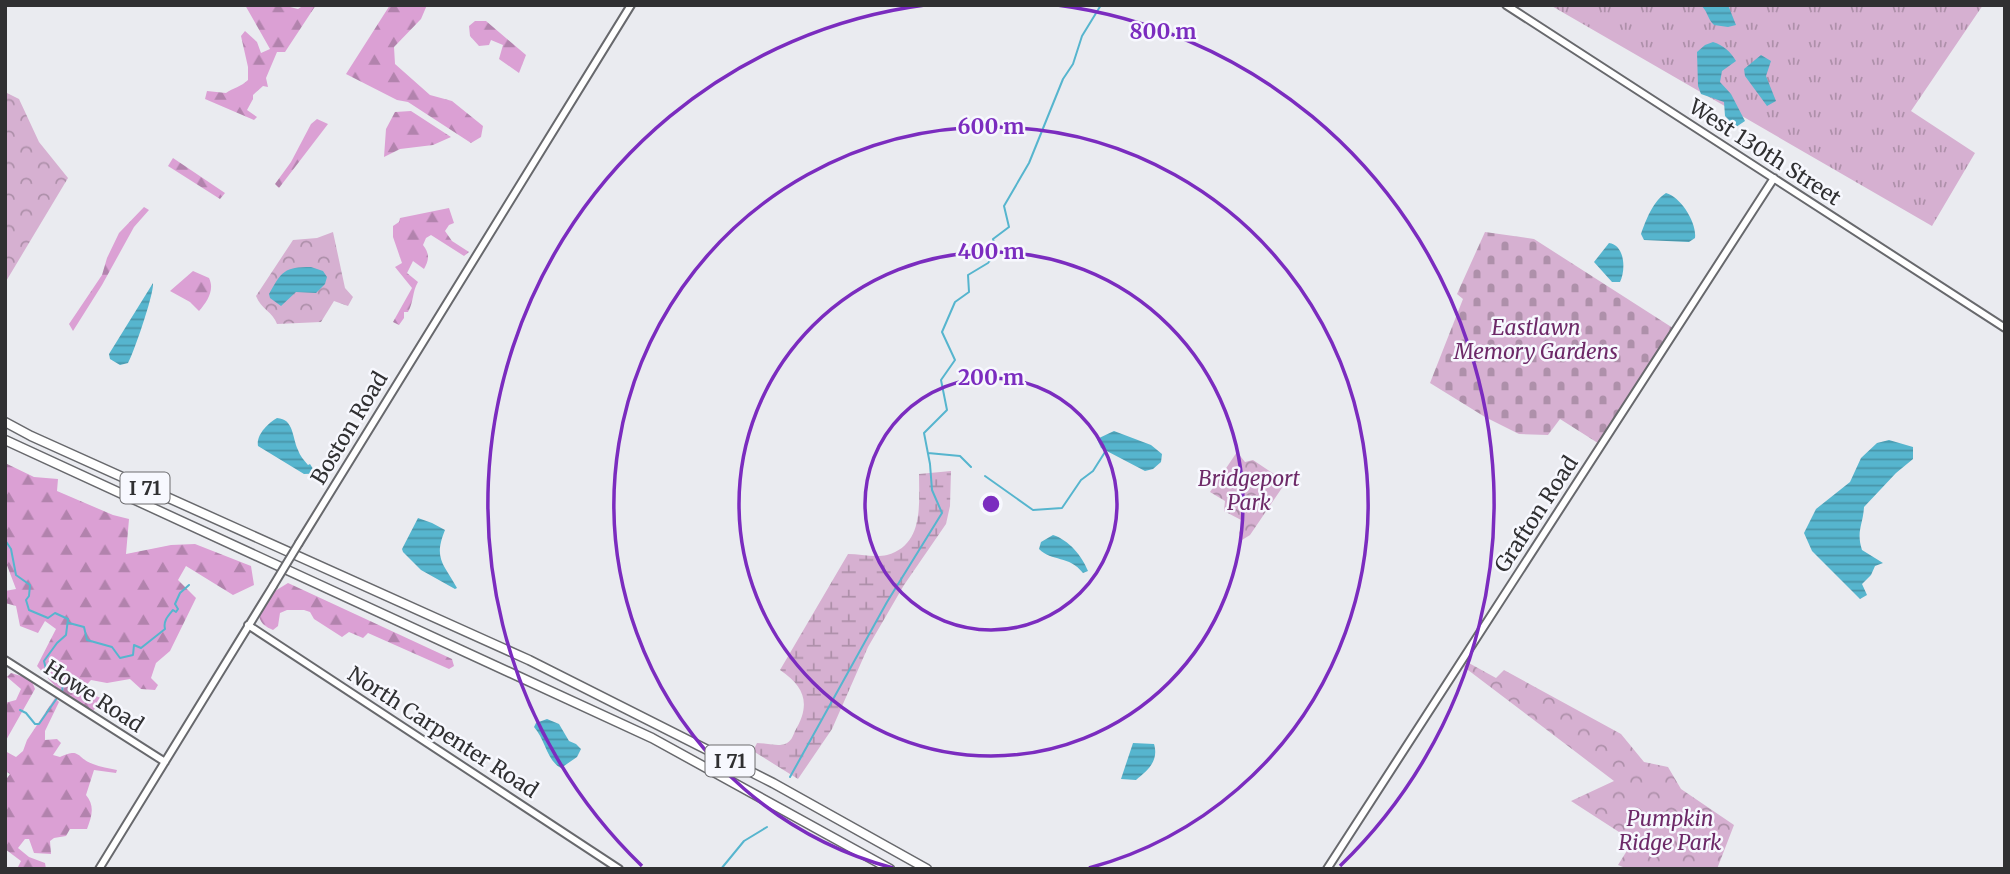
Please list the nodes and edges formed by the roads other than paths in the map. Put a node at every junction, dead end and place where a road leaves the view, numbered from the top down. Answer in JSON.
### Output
{"nodes":[{"id":1,"x":631,"y":5,"type":"edge"},
{"id":2,"x":1506,"y":5,"type":"edge"},
{"id":3,"x":1774,"y":178,"type":"junction"},
{"id":4,"x":2005,"y":328,"type":"edge"},
{"id":5,"x":5,"y":422,"type":"edge"},
{"id":6,"x":5,"y":440,"type":"edge"},
{"id":7,"x":248,"y":625,"type":"junction"},
{"id":8,"x":5,"y":660,"type":"edge"},
{"id":9,"x":165,"y":762,"type":"junction"},
{"id":10,"x":99,"y":869,"type":"edge"},
{"id":11,"x":619,"y":869,"type":"edge"},
{"id":12,"x":890,"y":869,"type":"edge"},
{"id":13,"x":927,"y":869,"type":"edge"},
{"id":14,"x":1327,"y":869,"type":"edge"}],
"edges":[{"from":1,"to":7,"type":"street","name":"Boston Road","bridge":true},
{"from":2,"to":3,"type":"street","name":"West 130th Street"},
{"from":3,"to":4,"type":"street","name":"West 130th Street"},
{"from":3,"to":14,"type":"street","name":"Grafton Road"},
{"from":5,"to":13,"type":"highway","number":"I 71"},
{"from":6,"to":12,"type":"highway","number":"I 71"},
{"from":7,"to":9,"type":"street","name":"Boston Road"},
{"from":7,"to":11,"type":"street","name":"North Carpenter Road"},
{"from":8,"to":9,"type":"street","name":"Howe Road"},
{"from":9,"to":10,"type":"street","name":"Boston Road"}]}
